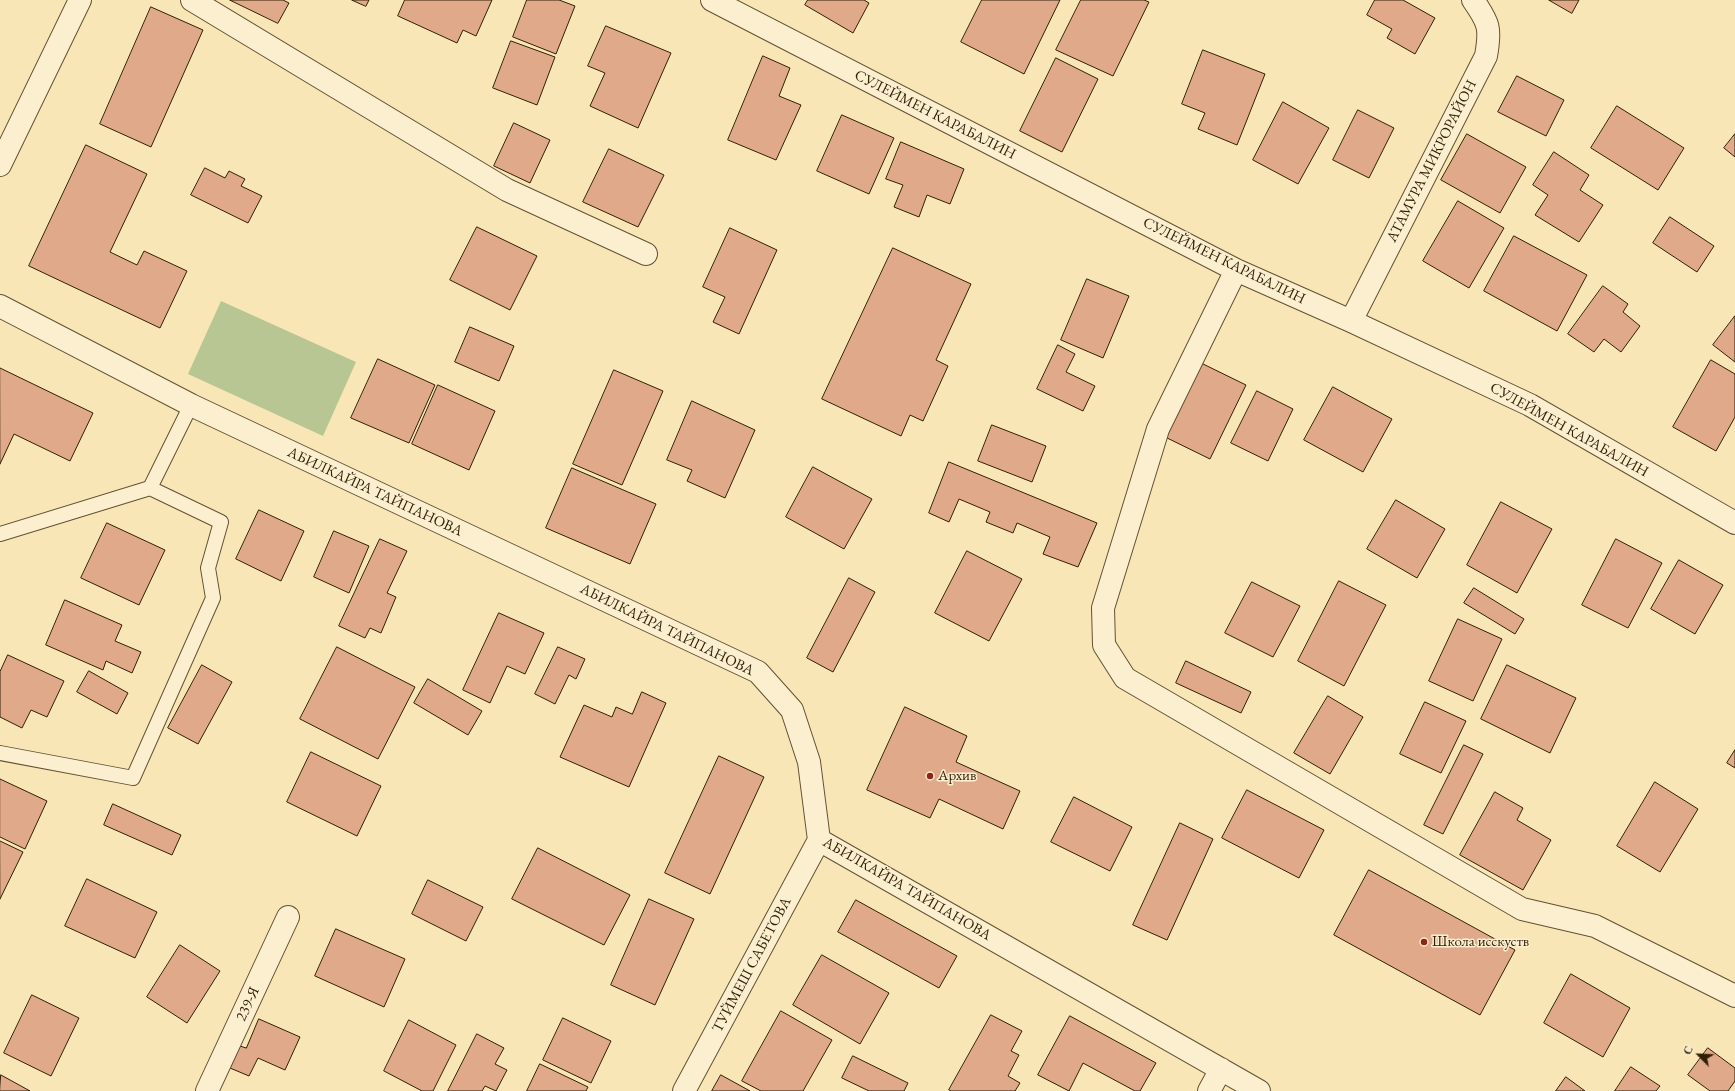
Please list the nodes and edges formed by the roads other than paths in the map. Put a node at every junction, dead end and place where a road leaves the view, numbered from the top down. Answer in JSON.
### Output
{"nodes":[{"id":1,"x":80,"y":0,"type":"edge"},
{"id":2,"x":192,"y":0,"type":"edge"},
{"id":3,"x":712,"y":0,"type":"edge"},
{"id":4,"x":1473,"y":0,"type":"edge"},
{"id":5,"x":0,"y":165,"type":"edge"},
{"id":6,"x":646,"y":254,"type":"dead end"},
{"id":7,"x":1236,"y":270,"type":"junction"},
{"id":8,"x":0,"y":306,"type":"edge"},
{"id":9,"x":1351,"y":320,"type":"junction"},
{"id":10,"x":191,"y":405,"type":"junction"},
{"id":11,"x":150,"y":488,"type":"junction"},
{"id":12,"x":1735,"y":523,"type":"edge"},
{"id":13,"x":0,"y":534,"type":"edge"},
{"id":14,"x":0,"y":753,"type":"edge"},
{"id":15,"x":819,"y":840,"type":"junction"},
{"id":16,"x":288,"y":917,"type":"dead end"},
{"id":17,"x":1735,"y":996,"type":"edge"},
{"id":18,"x":1222,"y":1069,"type":"junction"},
{"id":19,"x":207,"y":1091,"type":"edge"},
{"id":20,"x":684,"y":1091,"type":"edge"},
{"id":21,"x":1209,"y":1091,"type":"edge"},
{"id":22,"x":1259,"y":1091,"type":"edge"}],
"edges":[{"from":1,"to":5,"type":"street"},
{"from":2,"to":6,"type":"street"},
{"from":3,"to":7,"type":"street","name":"СУЛЕЙМЕН КАРАБАЛИН"},
{"from":4,"to":9,"type":"street","name":"АТАМУРА МИКРОРАЙОН"},
{"from":7,"to":9,"type":"street","name":"СУЛЕЙМЕН КАРАБАЛИН"},
{"from":7,"to":17,"type":"street"},
{"from":8,"to":10,"type":"street","name":"АБИЛКАЙРА ТАЙПАНОВА"},
{"from":9,"to":12,"type":"street","name":"СУЛЕЙМЕН КАРАБАЛИН"},
{"from":10,"to":11,"type":"lane"},
{"from":10,"to":15,"type":"street","name":"АБИЛКАЙРА ТАЙПАНОВА"},
{"from":11,"to":13,"type":"lane"},
{"from":11,"to":14,"type":"lane"},
{"from":15,"to":18,"type":"street","name":"АБИЛКАЙРА ТАЙПАНОВА"},
{"from":15,"to":20,"type":"street","name":"ТУЙМЕШ САБЕТОВА"},
{"from":16,"to":19,"type":"street","name":"239-Я"},
{"from":18,"to":21,"type":"street"},
{"from":18,"to":22,"type":"street","name":"АБИЛКАЙРА ТАЙПАНОВА"}]}
